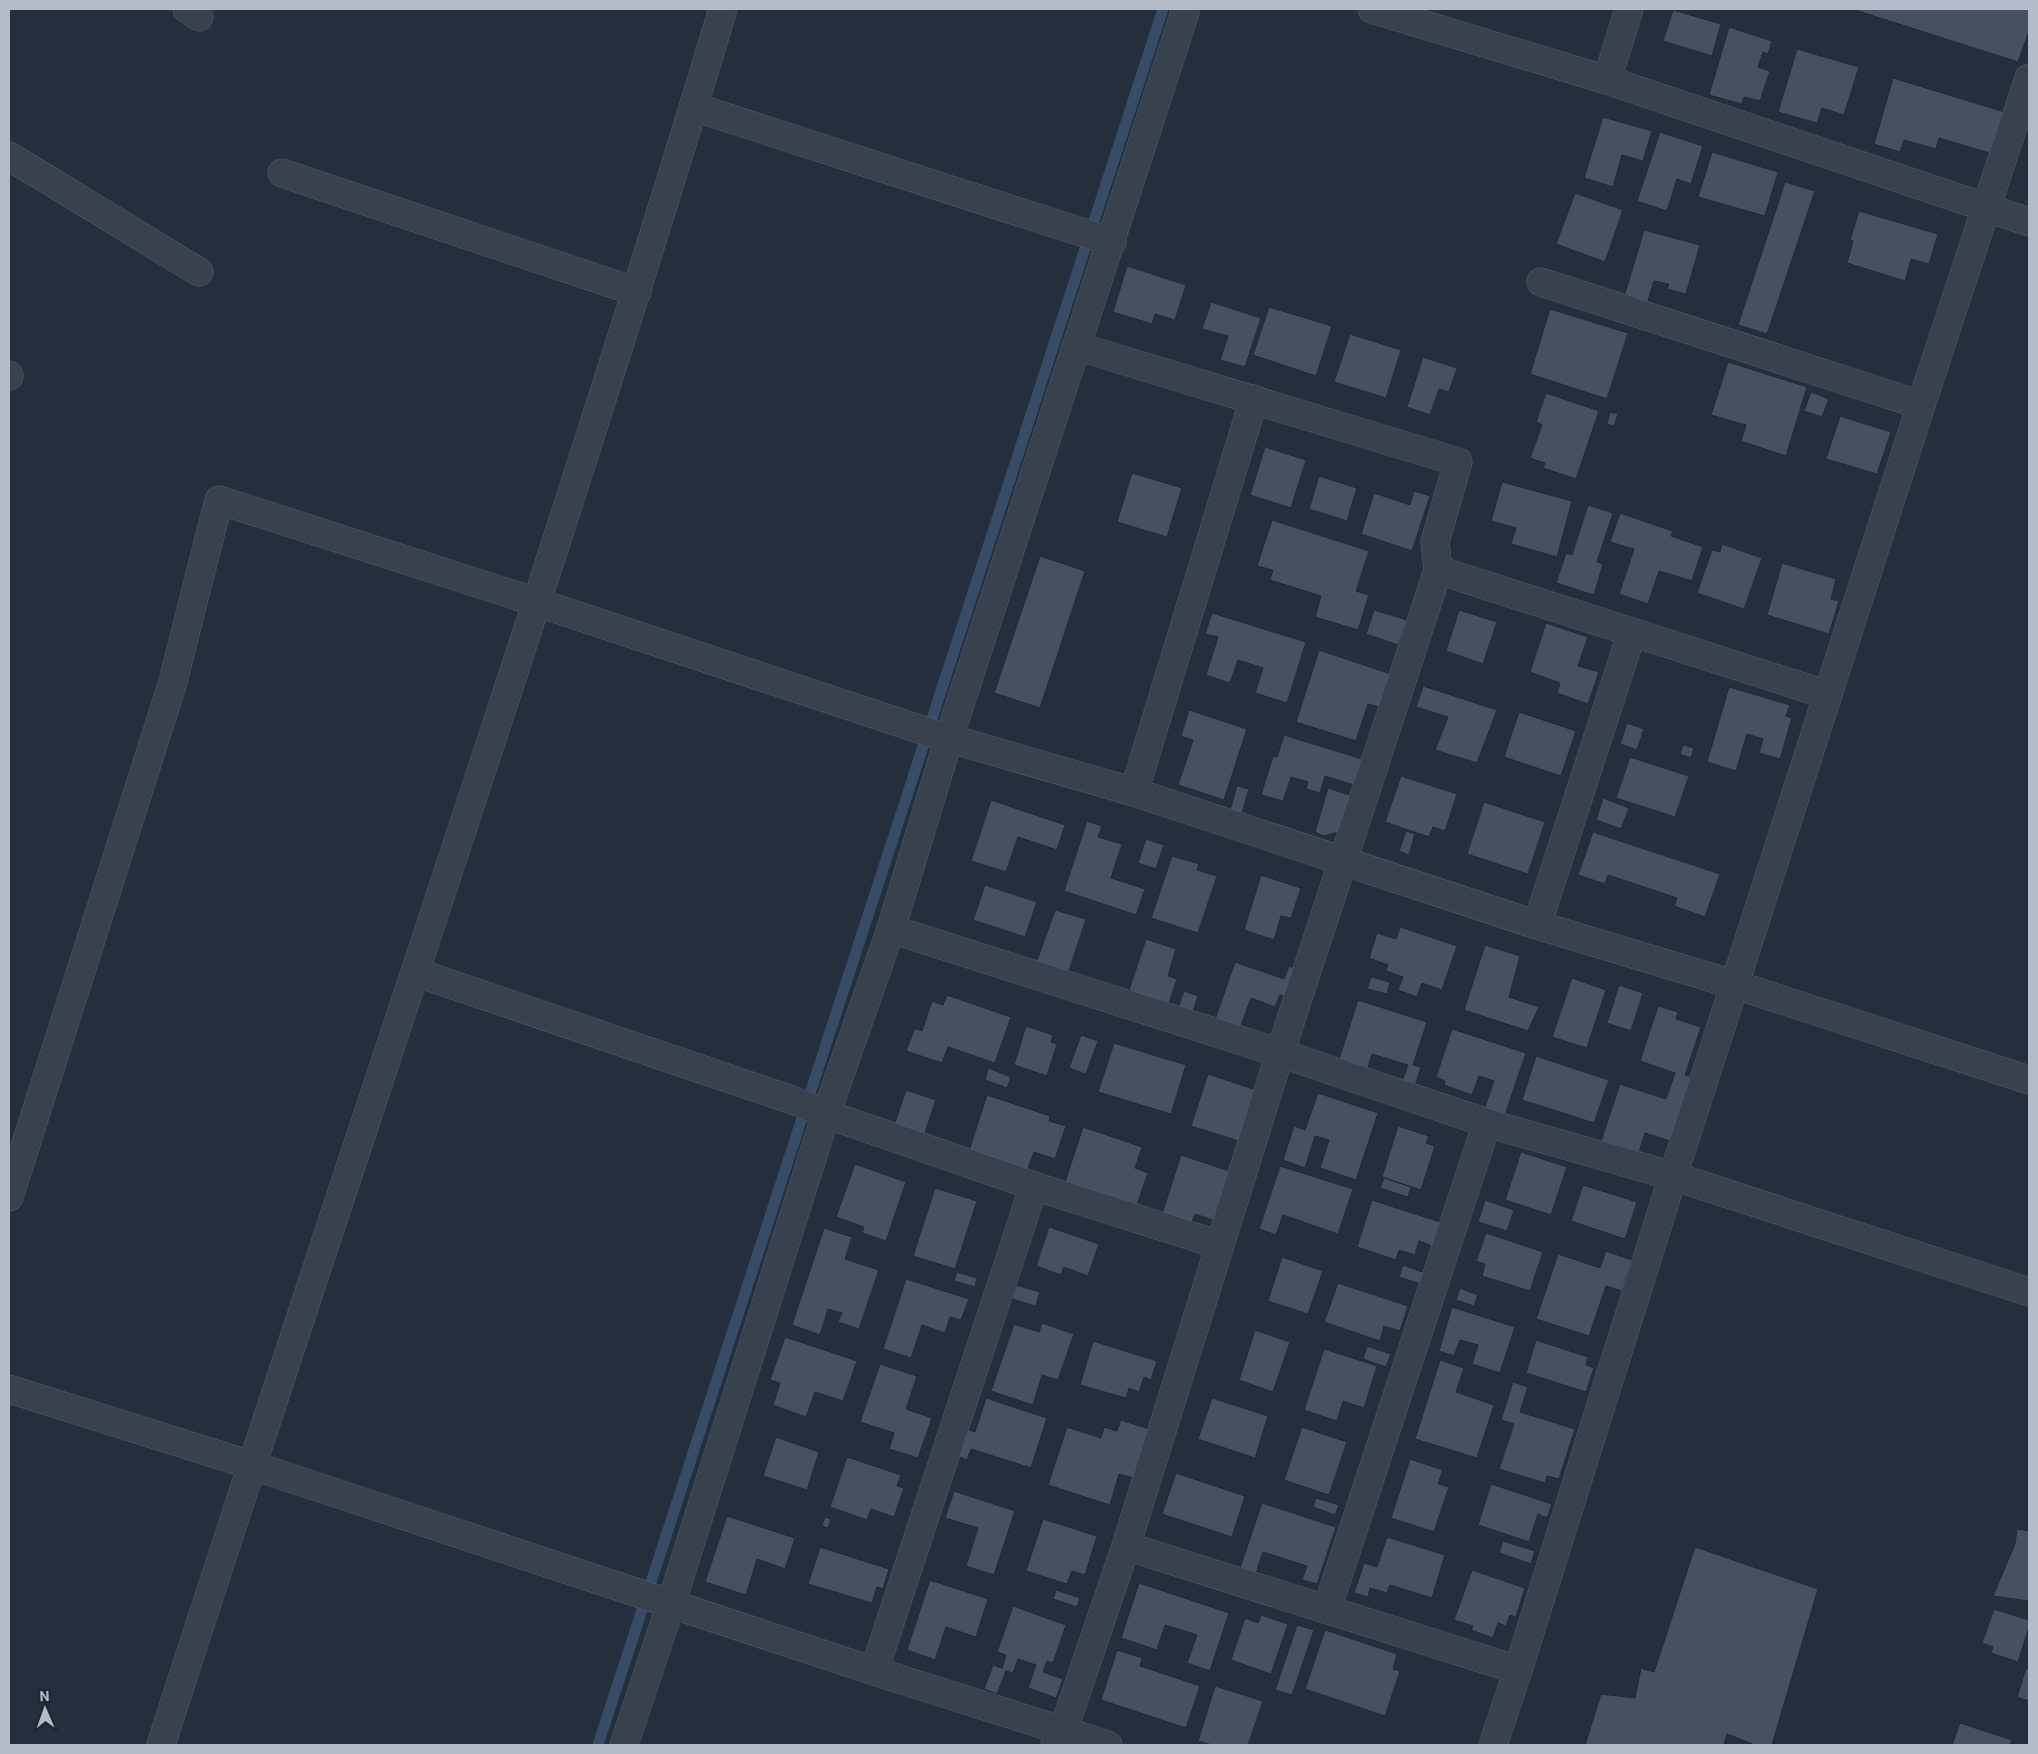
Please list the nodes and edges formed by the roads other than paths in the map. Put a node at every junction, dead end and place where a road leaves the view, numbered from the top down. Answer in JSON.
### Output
{"nodes":[{"id":1,"x":721,"y":9,"type":"edge"},
{"id":2,"x":1186,"y":9,"type":"edge"},
{"id":3,"x":1372,"y":9,"type":"edge"},
{"id":4,"x":1629,"y":9,"type":"edge"},
{"id":5,"x":2029,"y":78,"type":"edge"},
{"id":6,"x":1607,"y":80,"type":"junction"},
{"id":7,"x":694,"y":108,"type":"junction"},
{"id":8,"x":9,"y":156,"type":"edge"},
{"id":9,"x":282,"y":173,"type":"dead end"},
{"id":10,"x":1987,"y":208,"type":"junction"},
{"id":11,"x":2029,"y":222,"type":"edge"},
{"id":12,"x":1096,"y":237,"type":"junction"},
{"id":13,"x":199,"y":272,"type":"dead end"},
{"id":14,"x":1540,"y":282,"type":"dead end"},
{"id":15,"x":637,"y":292,"type":"junction"},
{"id":16,"x":1076,"y":346,"type":"junction"},
{"id":17,"x":1254,"y":399,"type":"junction"},
{"id":18,"x":1921,"y":405,"type":"junction"},
{"id":19,"x":1438,"y":570,"type":"junction"},
{"id":20,"x":536,"y":602,"type":"junction"},
{"id":21,"x":1632,"y":632,"type":"junction"},
{"id":22,"x":1828,"y":695,"type":"junction"},
{"id":23,"x":934,"y":734,"type":"junction"},
{"id":24,"x":1134,"y":792,"type":"junction"},
{"id":25,"x":1344,"y":862,"type":"junction"},
{"id":26,"x":1538,"y":925,"type":"junction"},
{"id":27,"x":891,"y":929,"type":"junction"},
{"id":28,"x":415,"y":972,"type":"junction"},
{"id":29,"x":1736,"y":984,"type":"junction"},
{"id":30,"x":1280,"y":1053,"type":"junction"},
{"id":31,"x":2029,"y":1080,"type":"edge"},
{"id":32,"x":812,"y":1108,"type":"junction"},
{"id":33,"x":1486,"y":1123,"type":"junction"},
{"id":34,"x":1673,"y":1176,"type":"junction"},
{"id":35,"x":1034,"y":1186,"type":"junction"},
{"id":36,"x":9,"y":1197,"type":"edge"},
{"id":37,"x":1220,"y":1245,"type":"junction"},
{"id":38,"x":2029,"y":1292,"type":"edge"},
{"id":39,"x":9,"y":1388,"type":"edge"},
{"id":40,"x":251,"y":1465,"type":"junction"},
{"id":41,"x":1126,"y":1546,"type":"junction"},
{"id":42,"x":654,"y":1598,"type":"junction"},
{"id":43,"x":1326,"y":1609,"type":"junction"},
{"id":44,"x":1518,"y":1670,"type":"junction"},
{"id":45,"x":874,"y":1671,"type":"junction"},
{"id":46,"x":1059,"y":1738,"type":"edge"},
{"id":47,"x":161,"y":1745,"type":"edge"},
{"id":48,"x":624,"y":1745,"type":"edge"},
{"id":49,"x":1108,"y":1745,"type":"edge"},
{"id":50,"x":1493,"y":1745,"type":"edge"}],
"edges":[{"from":1,"to":7,"type":"street"},
{"from":2,"to":12,"type":"street"},
{"from":3,"to":6,"type":"street"},
{"from":4,"to":6,"type":"street"},
{"from":5,"to":10,"type":"street"},
{"from":6,"to":10,"type":"street"},
{"from":7,"to":12,"type":"street"},
{"from":7,"to":15,"type":"street"},
{"from":8,"to":13,"type":"street"},
{"from":9,"to":15,"type":"street"},
{"from":10,"to":11,"type":"street"},
{"from":10,"to":18,"type":"street"},
{"from":12,"to":16,"type":"street"},
{"from":14,"to":18,"type":"street"},
{"from":15,"to":20,"type":"street"},
{"from":16,"to":17,"type":"street"},
{"from":16,"to":23,"type":"street"},
{"from":17,"to":19,"type":"street"},
{"from":17,"to":24,"type":"street"},
{"from":18,"to":22,"type":"street"},
{"from":19,"to":21,"type":"street"},
{"from":19,"to":25,"type":"street"},
{"from":20,"to":23,"type":"street"},
{"from":20,"to":28,"type":"street"},
{"from":20,"to":36,"type":"street"},
{"from":21,"to":22,"type":"street"},
{"from":21,"to":26,"type":"street"},
{"from":22,"to":29,"type":"street"},
{"from":23,"to":24,"type":"street"},
{"from":23,"to":27,"type":"street"},
{"from":24,"to":25,"type":"street"},
{"from":25,"to":26,"type":"street"},
{"from":25,"to":30,"type":"street"},
{"from":26,"to":29,"type":"street"},
{"from":27,"to":30,"type":"street"},
{"from":27,"to":32,"type":"street"},
{"from":28,"to":32,"type":"street"},
{"from":28,"to":40,"type":"street"},
{"from":29,"to":31,"type":"street"},
{"from":29,"to":34,"type":"street"},
{"from":30,"to":33,"type":"street"},
{"from":30,"to":37,"type":"street"},
{"from":32,"to":35,"type":"street"},
{"from":32,"to":42,"type":"street"},
{"from":33,"to":34,"type":"street"},
{"from":33,"to":43,"type":"street"},
{"from":34,"to":38,"type":"street"},
{"from":34,"to":44,"type":"street"},
{"from":35,"to":37,"type":"street"},
{"from":35,"to":45,"type":"street"},
{"from":37,"to":41,"type":"street"},
{"from":39,"to":40,"type":"street"},
{"from":40,"to":42,"type":"street"},
{"from":40,"to":47,"type":"street"},
{"from":41,"to":43,"type":"street"},
{"from":41,"to":46,"type":"street"},
{"from":42,"to":45,"type":"street"},
{"from":42,"to":48,"type":"street"},
{"from":43,"to":44,"type":"street"},
{"from":44,"to":50,"type":"street"},
{"from":45,"to":46,"type":"street"},
{"from":46,"to":49,"type":"street"}]}
